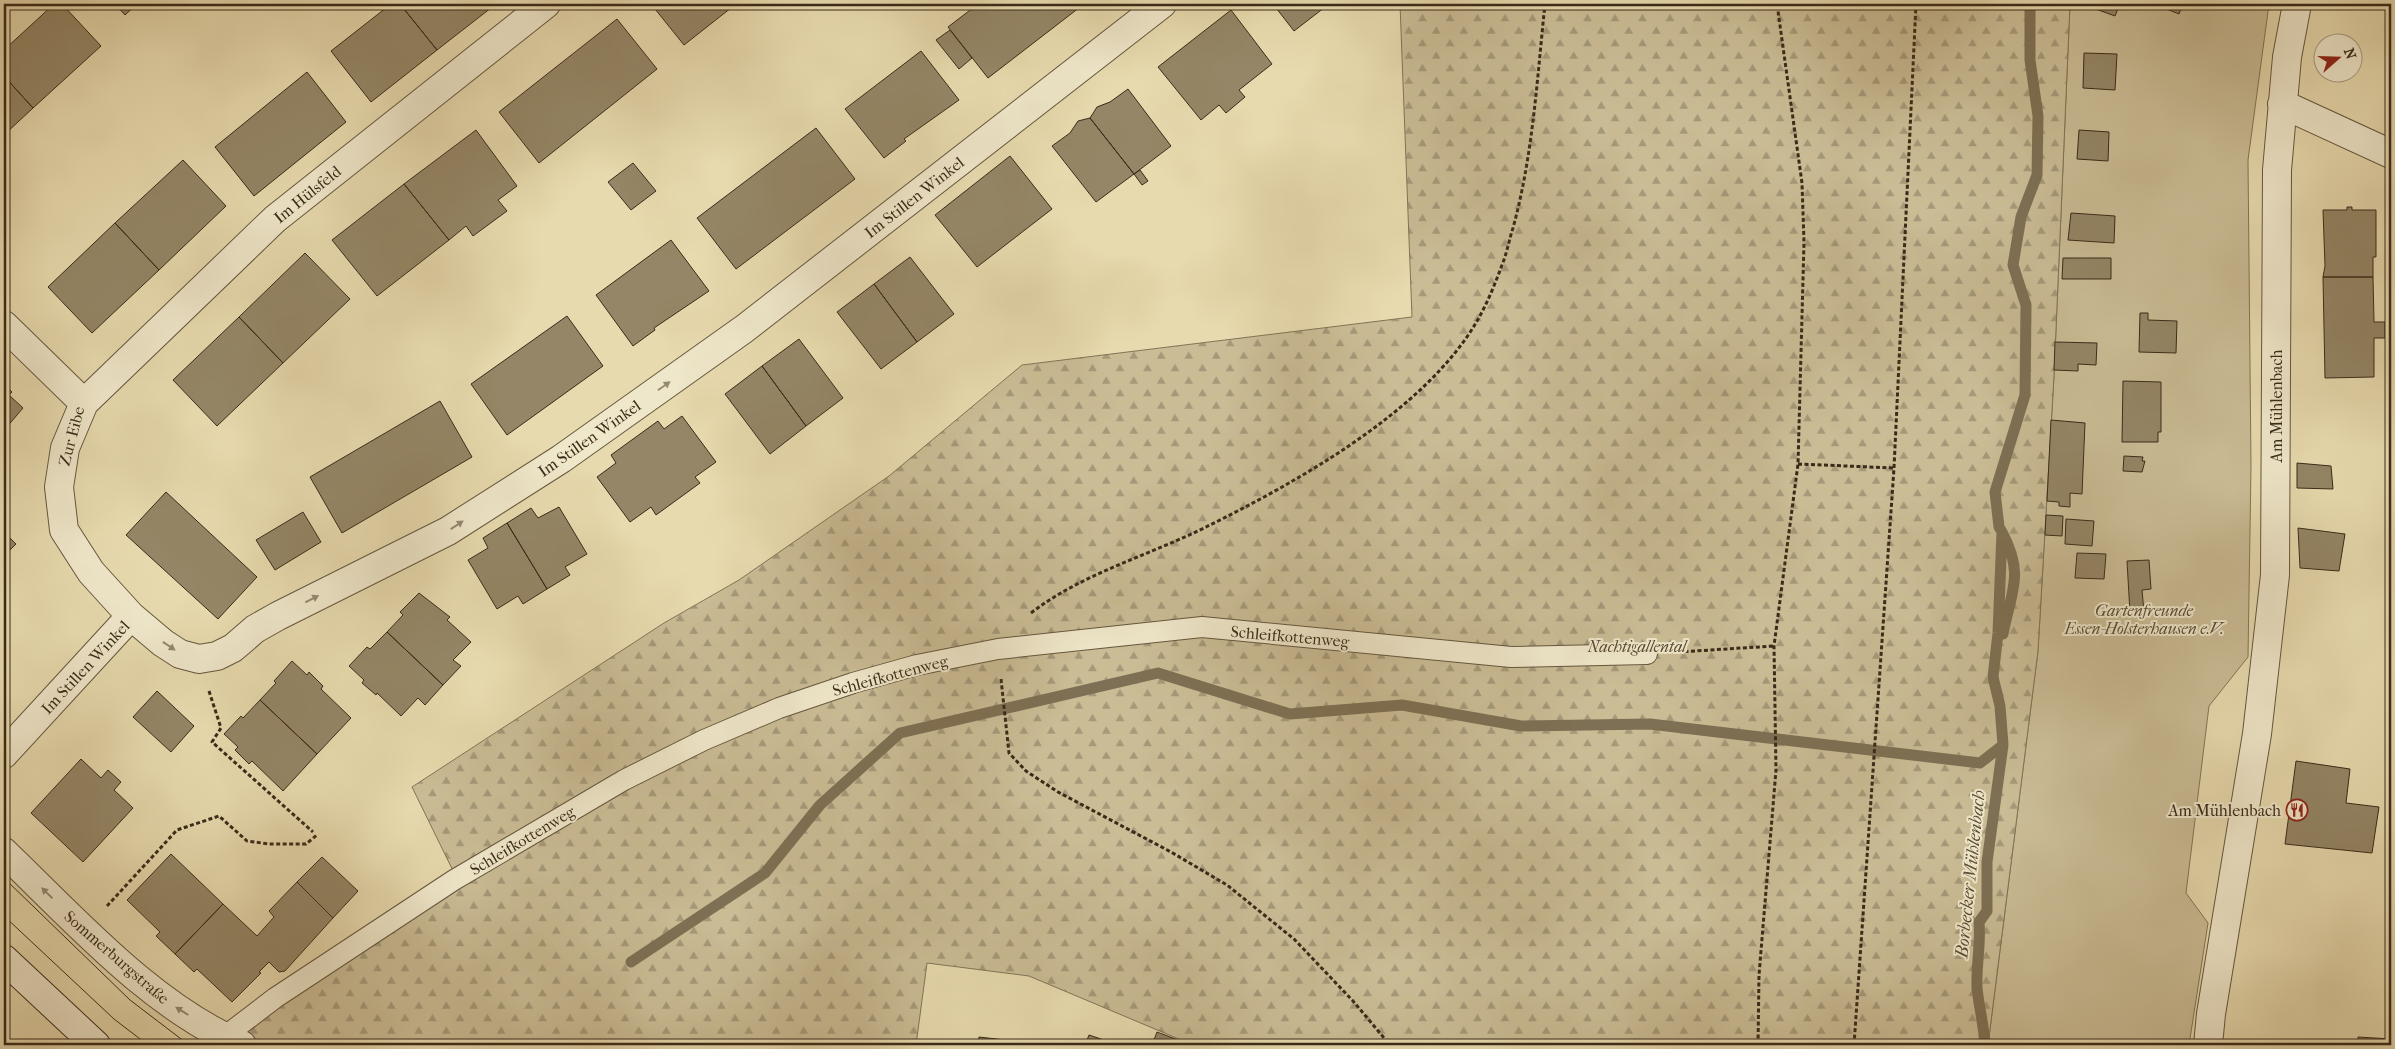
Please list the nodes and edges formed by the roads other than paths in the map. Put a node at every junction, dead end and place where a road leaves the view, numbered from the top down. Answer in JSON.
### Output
{"nodes":[{"id":1,"x":546,"y":4,"type":"edge"},
{"id":2,"x":1162,"y":4,"type":"edge"},
{"id":3,"x":2297,"y":4,"type":"edge"},
{"id":4,"x":2282,"y":104,"type":"junction"},
{"id":5,"x":2391,"y":154,"type":"edge"},
{"id":6,"x":4,"y":325,"type":"edge"},
{"id":7,"x":84,"y":403,"type":"junction"},
{"id":8,"x":131,"y":616,"type":"junction"},
{"id":9,"x":1647,"y":654,"type":"road end"},
{"id":10,"x":4,"y":754,"type":"edge"},
{"id":11,"x":4,"y":852,"type":"edge"},
{"id":12,"x":4,"y":959,"type":"edge"},
{"id":13,"x":233,"y":1041,"type":"edge"},
{"id":14,"x":96,"y":1045,"type":"edge"},
{"id":15,"x":2208,"y":1045,"type":"edge"}],
"edges":[{"from":1,"to":7,"type":"street","name":"Im Hülsfeld"},
{"from":8,"to":2,"type":"street","name":"Im Stillen Winkel","one_way":true},
{"from":3,"to":4,"type":"street","name":"Am Mühlenbach"},
{"from":4,"to":5,"type":"street"},
{"from":4,"to":15,"type":"street","name":"Am Mühlenbach"},
{"from":6,"to":7,"type":"street","name":"Zur Eibe"},
{"from":7,"to":8,"type":"street","name":"Zur Eibe"},
{"from":8,"to":10,"type":"street","name":"Im Stillen Winkel"},
{"from":9,"to":13,"type":"lane","name":"Schleifkottenweg"},
{"from":13,"to":11,"type":"street","name":"Sommerburgstraße","one_way":true},
{"from":12,"to":14,"type":"street"}]}
